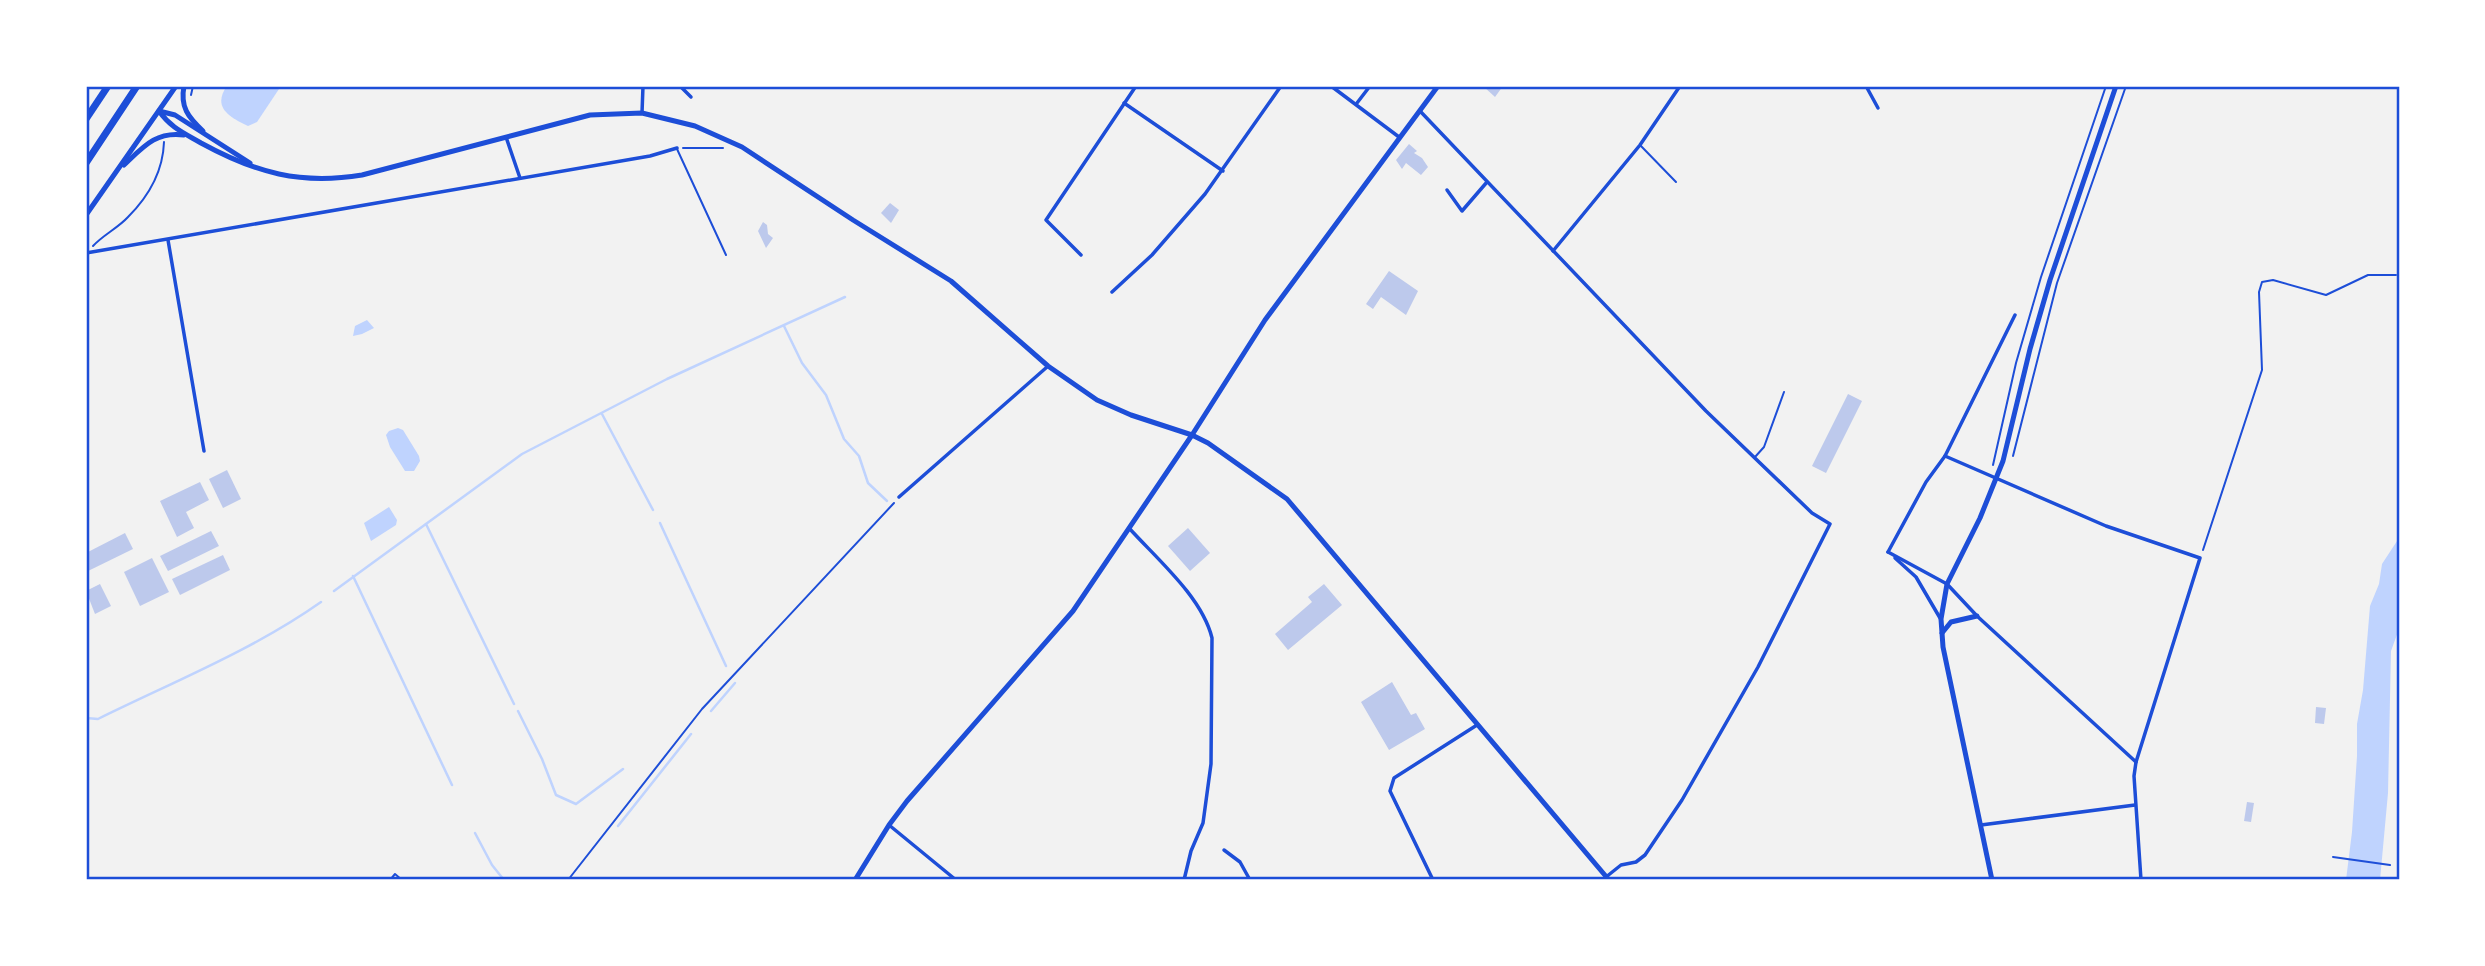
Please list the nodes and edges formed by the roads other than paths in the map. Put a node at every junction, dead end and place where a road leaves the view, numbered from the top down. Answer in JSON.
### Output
{"nodes":[{"id":1,"x":108,"y":86,"type":"edge"},
{"id":2,"x":138,"y":86,"type":"edge"},
{"id":3,"x":176,"y":86,"type":"edge"},
{"id":4,"x":184,"y":86,"type":"edge"},
{"id":5,"x":643,"y":86,"type":"edge"},
{"id":6,"x":680,"y":86,"type":"edge"},
{"id":7,"x":1136,"y":86,"type":"edge"},
{"id":8,"x":1281,"y":86,"type":"edge"},
{"id":9,"x":1331,"y":86,"type":"edge"},
{"id":10,"x":1370,"y":86,"type":"edge"},
{"id":11,"x":1438,"y":86,"type":"edge"},
{"id":12,"x":1680,"y":86,"type":"edge"},
{"id":13,"x":1866,"y":86,"type":"edge"},
{"id":14,"x":2116,"y":86,"type":"edge"},
{"id":15,"x":691,"y":97,"type":"dead end"},
{"id":16,"x":1124,"y":103,"type":"junction"},
{"id":17,"x":1357,"y":103,"type":"junction"},
{"id":18,"x":1878,"y":108,"type":"dead end"},
{"id":19,"x":159,"y":111,"type":"junction"},
{"id":20,"x":1420,"y":111,"type":"junction"},
{"id":21,"x":642,"y":113,"type":"junction"},
{"id":22,"x":86,"y":119,"type":"edge"},
{"id":23,"x":190,"y":136,"type":"junction"},
{"id":24,"x":506,"y":137,"type":"junction"},
{"id":25,"x":1401,"y":138,"type":"junction"},
{"id":26,"x":216,"y":142,"type":"junction"},
{"id":27,"x":1640,"y":145,"type":"junction"},
{"id":28,"x":677,"y":148,"type":"joint"},
{"id":29,"x":86,"y":163,"type":"edge"},
{"id":30,"x":259,"y":169,"type":"junction"},
{"id":31,"x":1223,"y":171,"type":"junction"},
{"id":32,"x":114,"y":175,"type":"junction"},
{"id":33,"x":520,"y":178,"type":"junction"},
{"id":34,"x":1487,"y":182,"type":"junction"},
{"id":35,"x":1676,"y":182,"type":"dead end"},
{"id":36,"x":1447,"y":190,"type":"dead end"},
{"id":37,"x":86,"y":215,"type":"edge"},
{"id":38,"x":168,"y":240,"type":"junction"},
{"id":39,"x":1553,"y":251,"type":"junction"},
{"id":40,"x":86,"y":253,"type":"edge"},
{"id":41,"x":726,"y":255,"type":"dead end"},
{"id":42,"x":1081,"y":255,"type":"dead end"},
{"id":43,"x":1112,"y":292,"type":"dead end"},
{"id":44,"x":2015,"y":315,"type":"dead end"},
{"id":45,"x":1048,"y":366,"type":"junction"},
{"id":46,"x":1784,"y":392,"type":"dead end"},
{"id":47,"x":1192,"y":435,"type":"junction"},
{"id":48,"x":204,"y":451,"type":"dead end"},
{"id":49,"x":1945,"y":456,"type":"junction"},
{"id":50,"x":1754,"y":458,"type":"junction"},
{"id":51,"x":1996,"y":479,"type":"junction"},
{"id":52,"x":899,"y":497,"type":"road end"},
{"id":53,"x":1129,"y":528,"type":"junction"},
{"id":54,"x":1888,"y":552,"type":"junction"},
{"id":55,"x":1947,"y":584,"type":"junction"},
{"id":56,"x":1978,"y":616,"type":"junction"},
{"id":57,"x":1941,"y":619,"type":"junction"},
{"id":58,"x":1942,"y":633,"type":"junction"},
{"id":59,"x":1477,"y":725,"type":"junction"},
{"id":60,"x":2136,"y":762,"type":"junction"},
{"id":61,"x":2135,"y":805,"type":"junction"},
{"id":62,"x":889,"y":825,"type":"junction"},
{"id":63,"x":1981,"y":825,"type":"junction"},
{"id":64,"x":1224,"y":850,"type":"dead end"},
{"id":65,"x":1607,"y":879,"type":"edge"},
{"id":66,"x":855,"y":880,"type":"edge"},
{"id":67,"x":956,"y":880,"type":"edge"},
{"id":68,"x":1184,"y":880,"type":"edge"},
{"id":69,"x":1250,"y":880,"type":"edge"},
{"id":70,"x":1433,"y":880,"type":"edge"},
{"id":71,"x":1992,"y":880,"type":"edge"},
{"id":72,"x":2141,"y":880,"type":"edge"}],
"edges":[{"from":1,"to":22,"type":"highway"},
{"from":2,"to":29,"type":"highway"},
{"from":3,"to":19,"type":"main road"},
{"from":4,"to":26,"type":"main road"},
{"from":5,"to":21,"type":"street"},
{"from":6,"to":15,"type":"street"},
{"from":7,"to":16,"type":"street"},
{"from":8,"to":31,"type":"street"},
{"from":9,"to":17,"type":"street"},
{"from":10,"to":17,"type":"street"},
{"from":11,"to":20,"type":"main road"},
{"from":12,"to":27,"type":"street"},
{"from":13,"to":18,"type":"street"},
{"from":14,"to":51,"type":"main road"},
{"from":16,"to":31,"type":"street"},
{"from":16,"to":42,"type":"street"},
{"from":17,"to":25,"type":"street"},
{"from":19,"to":23,"type":"main road"},
{"from":19,"to":26,"type":"main road"},
{"from":19,"to":32,"type":"main road"},
{"from":20,"to":25,"type":"main road"},
{"from":20,"to":34,"type":"street"},
{"from":21,"to":24,"type":"main road"},
{"from":21,"to":45,"type":"main road"},
{"from":23,"to":30,"type":"main road"},
{"from":23,"to":32,"type":"main road"},
{"from":24,"to":30,"type":"main road"},
{"from":24,"to":33,"type":"street"},
{"from":25,"to":47,"type":"main road"},
{"from":26,"to":30,"type":"main road"},
{"from":27,"to":35,"type":"lane"},
{"from":27,"to":39,"type":"street"},
{"from":28,"to":33,"type":"street"},
{"from":28,"to":41,"type":"lane"},
{"from":31,"to":43,"type":"street"},
{"from":32,"to":37,"type":"main road"},
{"from":33,"to":38,"type":"street"},
{"from":34,"to":36,"type":"street"},
{"from":34,"to":39,"type":"street"},
{"from":38,"to":40,"type":"street"},
{"from":38,"to":48,"type":"street"},
{"from":39,"to":50,"type":"street"},
{"from":44,"to":49,"type":"street"},
{"from":45,"to":47,"type":"main road"},
{"from":45,"to":52,"type":"street"},
{"from":46,"to":50,"type":"lane"},
{"from":47,"to":53,"type":"main road"},
{"from":47,"to":59,"type":"main road"},
{"from":49,"to":51,"type":"street"},
{"from":49,"to":54,"type":"street"},
{"from":50,"to":65,"type":"street"},
{"from":51,"to":55,"type":"main road"},
{"from":51,"to":60,"type":"street"},
{"from":53,"to":62,"type":"main road"},
{"from":53,"to":68,"type":"street"},
{"from":54,"to":55,"type":"street"},
{"from":54,"to":57,"type":"street"},
{"from":55,"to":56,"type":"street"},
{"from":55,"to":57,"type":"main road"},
{"from":56,"to":58,"type":"main road"},
{"from":56,"to":60,"type":"street"},
{"from":57,"to":58,"type":"main road"},
{"from":58,"to":63,"type":"main road"},
{"from":59,"to":65,"type":"main road"},
{"from":59,"to":70,"type":"street"},
{"from":60,"to":61,"type":"street"},
{"from":61,"to":63,"type":"street"},
{"from":61,"to":72,"type":"street"},
{"from":62,"to":66,"type":"main road"},
{"from":62,"to":67,"type":"street"},
{"from":63,"to":71,"type":"main road"},
{"from":64,"to":69,"type":"street"}]}
